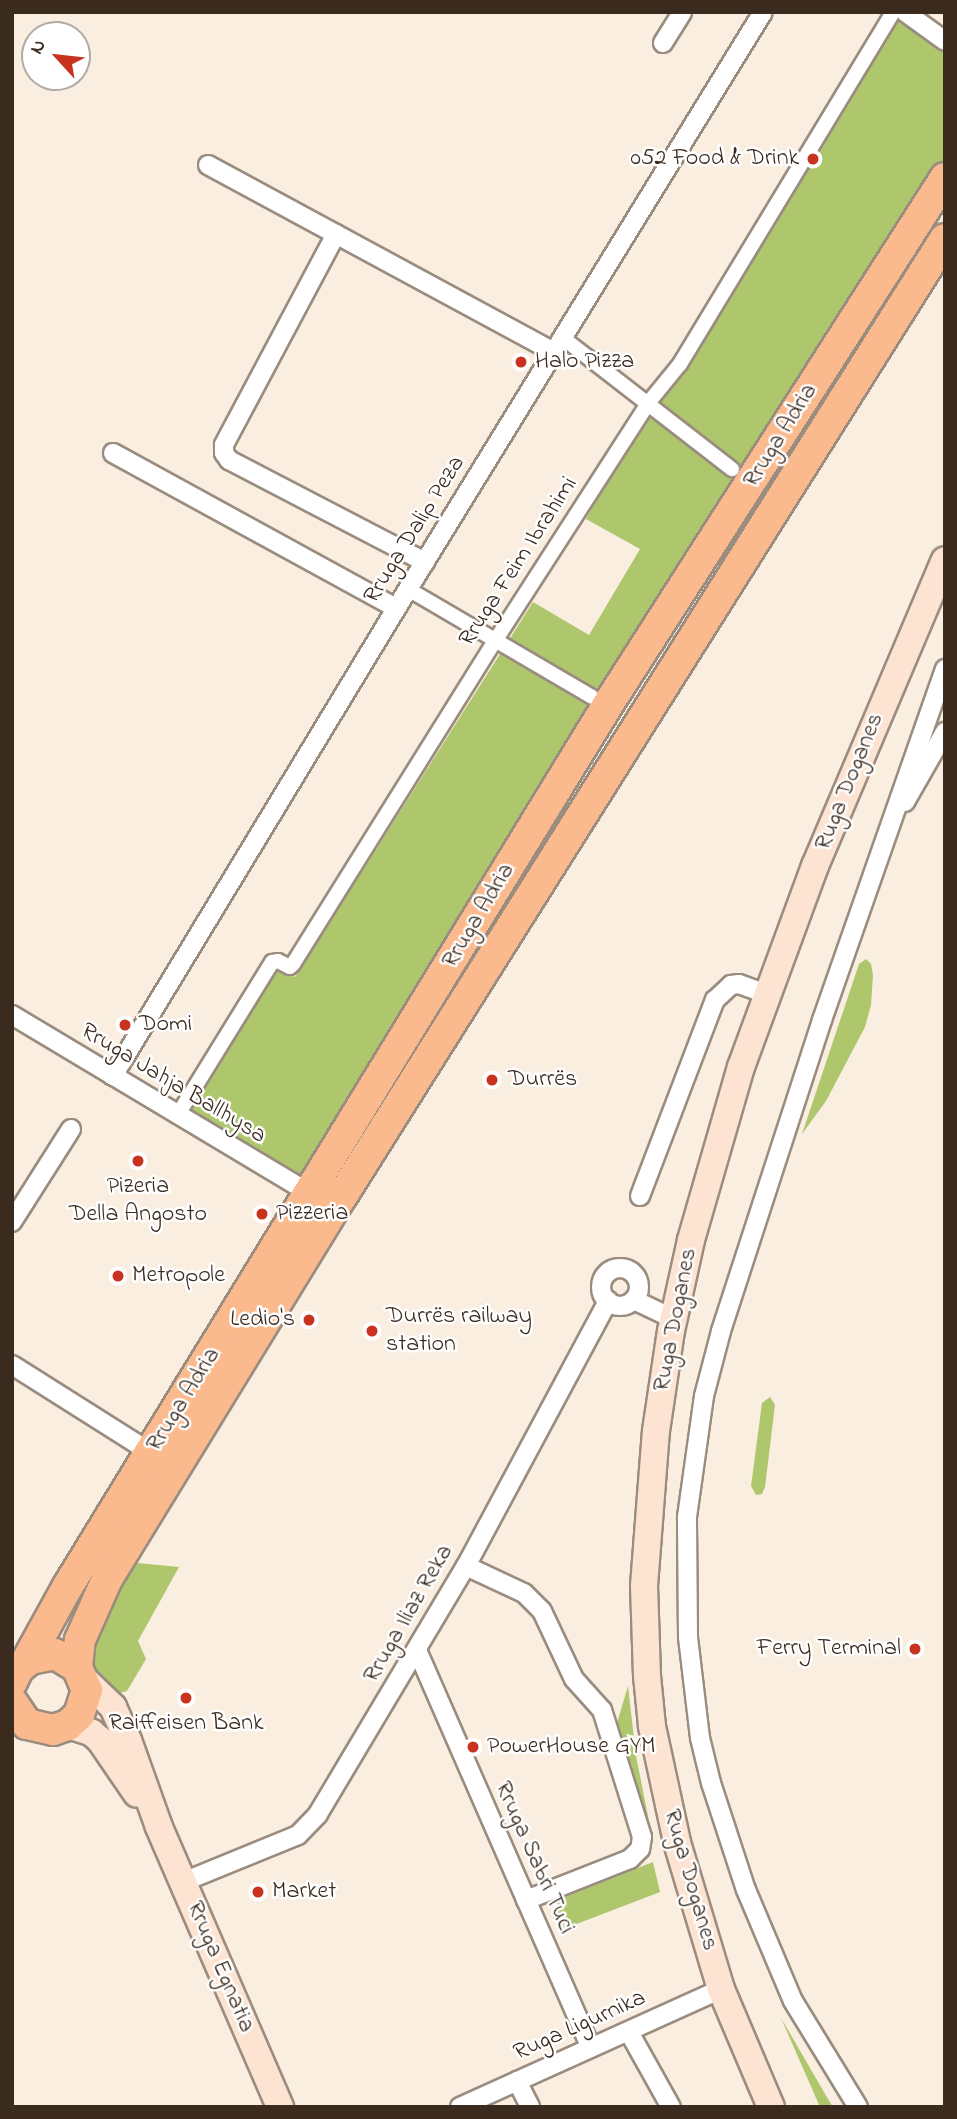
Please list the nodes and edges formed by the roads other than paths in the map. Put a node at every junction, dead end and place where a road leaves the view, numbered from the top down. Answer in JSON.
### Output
{"nodes":[{"id":1,"x":682,"y":12,"type":"edge"},
{"id":2,"x":764,"y":12,"type":"edge"},
{"id":3,"x":892,"y":12,"type":"edge"},
{"id":4,"x":914,"y":15,"type":"edge"},
{"id":5,"x":945,"y":41,"type":"edge"},
{"id":6,"x":663,"y":43,"type":"dead end"},
{"id":7,"x":208,"y":165,"type":"dead end"},
{"id":8,"x":945,"y":178,"type":"edge"},
{"id":9,"x":336,"y":234,"type":"junction"},
{"id":10,"x":945,"y":239,"type":"edge"},
{"id":11,"x":559,"y":345,"type":"junction"},
{"id":12,"x":649,"y":402,"type":"junction"},
{"id":13,"x":113,"y":453,"type":"dead end"},
{"id":14,"x":732,"y":470,"type":"dead end"},
{"id":15,"x":945,"y":559,"type":"edge"},
{"id":16,"x":425,"y":562,"type":"junction"},
{"id":17,"x":408,"y":589,"type":"junction"},
{"id":18,"x":396,"y":608,"type":"junction"},
{"id":19,"x":495,"y":641,"type":"junction"},
{"id":20,"x":945,"y":669,"type":"edge"},
{"id":21,"x":592,"y":697,"type":"dead end"},
{"id":22,"x":945,"y":732,"type":"edge"},
{"id":23,"x":891,"y":827,"type":"junction"},
{"id":24,"x":767,"y":994,"type":"junction"},
{"id":25,"x":12,"y":1015,"type":"edge"},
{"id":26,"x":113,"y":1076,"type":"junction"},
{"id":27,"x":177,"y":1116,"type":"junction"},
{"id":28,"x":71,"y":1129,"type":"dead end"},
{"id":29,"x":309,"y":1194,"type":"junction"},
{"id":30,"x":640,"y":1196,"type":"dead end"},
{"id":31,"x":12,"y":1222,"type":"edge"},
{"id":32,"x":636,"y":1295,"type":"junction"},
{"id":33,"x":608,"y":1301,"type":"junction"},
{"id":34,"x":675,"y":1313,"type":"junction"},
{"id":35,"x":12,"y":1365,"type":"edge"},
{"id":36,"x":152,"y":1453,"type":"junction"},
{"id":37,"x":466,"y":1566,"type":"junction"},
{"id":38,"x":417,"y":1650,"type":"junction"},
{"id":39,"x":19,"y":1672,"type":"edge"},
{"id":40,"x":81,"y":1673,"type":"junction"},
{"id":41,"x":17,"y":1720,"type":"edge"},
{"id":42,"x":68,"y":1725,"type":"junction"},
{"id":43,"x":159,"y":1827,"type":"junction"},
{"id":44,"x":183,"y":1882,"type":"junction"},
{"id":45,"x":526,"y":1900,"type":"junction"},
{"id":46,"x":721,"y":1989,"type":"junction"},
{"id":47,"x":629,"y":2032,"type":"junction"},
{"id":48,"x":591,"y":2048,"type":"junction"},
{"id":49,"x":517,"y":2081,"type":"junction"},
{"id":50,"x":280,"y":2107,"type":"edge"},
{"id":51,"x":460,"y":2107,"type":"edge"},
{"id":52,"x":530,"y":2107,"type":"edge"},
{"id":53,"x":671,"y":2107,"type":"edge"},
{"id":54,"x":771,"y":2107,"type":"edge"},
{"id":55,"x":858,"y":2107,"type":"edge"}],
"edges":[{"from":1,"to":6,"type":"street"},
{"from":2,"to":11,"type":"street","name":"Rruga Dalip Peza"},
{"from":3,"to":12,"type":"street","name":"Rruga Feim Ibrahimi"},
{"from":4,"to":5,"type":"street"},
{"from":7,"to":9,"type":"street"},
{"from":8,"to":29,"type":"main road","name":"Rruga Adria"},
{"from":9,"to":11,"type":"street"},
{"from":9,"to":16,"type":"street"},
{"from":10,"to":40,"type":"main road","name":"Rruga Adria"},
{"from":11,"to":12,"type":"street"},
{"from":11,"to":16,"type":"street","name":"Rruga Dalip Peza"},
{"from":12,"to":14,"type":"street"},
{"from":12,"to":19,"type":"street","name":"Rruga Feim Ibrahimi"},
{"from":13,"to":18,"type":"street"},
{"from":15,"to":24,"type":"main road","name":"Ruga Doganes"},
{"from":16,"to":17,"type":"street","name":"Rruga Dalip Peza"},
{"from":17,"to":18,"type":"street","name":"Rruga Dalip Peza"},
{"from":17,"to":19,"type":"street"},
{"from":18,"to":26,"type":"street","name":"Rruga Dalip Peza"},
{"from":19,"to":21,"type":"street"},
{"from":19,"to":27,"type":"street","name":"Rruga Feim Ibrahimi"},
{"from":20,"to":23,"type":"street"},
{"from":22,"to":23,"type":"street"},
{"from":23,"to":55,"type":"street"},
{"from":24,"to":30,"type":"street"},
{"from":24,"to":34,"type":"main road","name":"Ruga Doganes"},
{"from":25,"to":26,"type":"street","name":"Rruga Jahja Ballhysa"},
{"from":26,"to":27,"type":"street","name":"Rruga Jahja Ballhysa"},
{"from":27,"to":29,"type":"street","name":"Rruga Jahja Ballhysa"},
{"from":28,"to":31,"type":"street"},
{"from":29,"to":36,"type":"main road","name":"Rruga Adria"},
{"from":32,"to":33,"type":"street"},
{"from":32,"to":33,"type":"street"},
{"from":32,"to":34,"type":"street"},
{"from":33,"to":37,"type":"street","name":"Rruga Iliaz Reka"},
{"from":34,"to":46,"type":"main road","name":"Ruga Doganes"},
{"from":35,"to":36,"type":"street"},
{"from":36,"to":39,"type":"main road","name":"Rruga Adria"},
{"from":37,"to":38,"type":"street","name":"Rruga Iliaz Reka"},
{"from":37,"to":45,"type":"street"},
{"from":38,"to":44,"type":"street","name":"Rruga Iliaz Reka"},
{"from":38,"to":45,"type":"street","name":"Rruga Sabri Tuci"},
{"from":39,"to":40,"type":"main road"},
{"from":40,"to":42,"type":"main road","name":"Rruga Adria"},
{"from":40,"to":43,"type":"main road","name":"Rruga Egnatia"},
{"from":41,"to":42,"type":"main road"},
{"from":42,"to":43,"type":"main road","name":"Rruga Egnatia"},
{"from":43,"to":44,"type":"main road","name":"Rruga Egnatia"},
{"from":44,"to":50,"type":"main road","name":"Rruga Egnatia"},
{"from":45,"to":48,"type":"street","name":"Rruga Sabri Tuci"},
{"from":46,"to":47,"type":"street","name":"Ruga Ligurnika"},
{"from":46,"to":54,"type":"main road","name":"Ruga Doganes"},
{"from":47,"to":48,"type":"street","name":"Ruga Ligurnika"},
{"from":47,"to":53,"type":"street"},
{"from":48,"to":49,"type":"street","name":"Ruga Ligurnika"},
{"from":49,"to":51,"type":"street","name":"Ruga Ligurnika"},
{"from":49,"to":52,"type":"street"}]}
